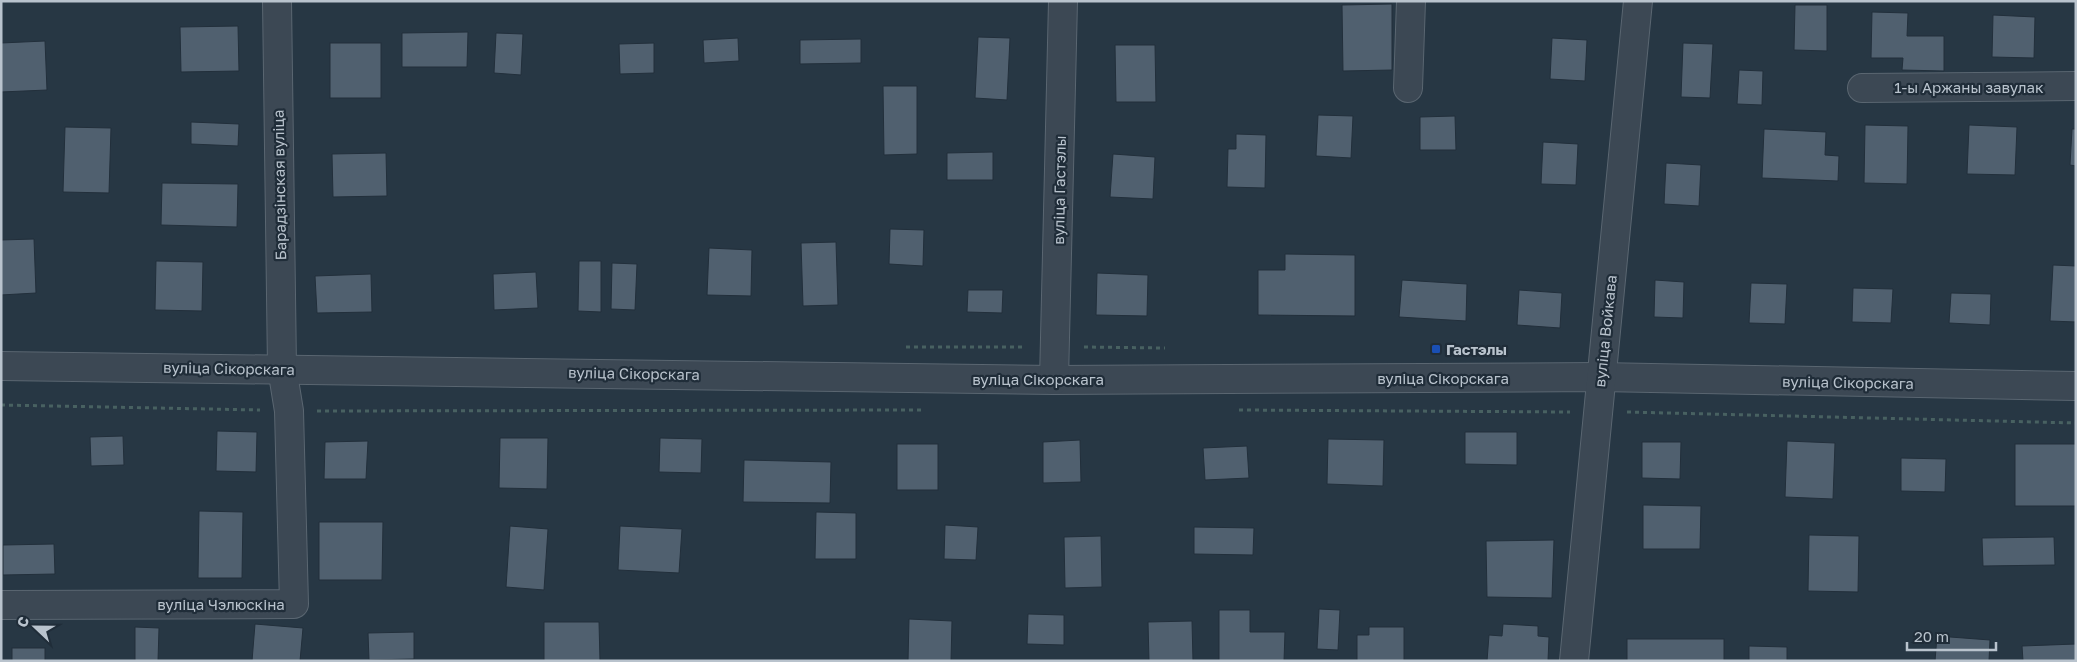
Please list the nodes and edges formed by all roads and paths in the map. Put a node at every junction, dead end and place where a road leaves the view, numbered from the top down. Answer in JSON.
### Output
{"nodes":[{"id":1,"x":277,"y":1,"type":"edge"},
{"id":2,"x":1063,"y":1,"type":"edge"},
{"id":3,"x":1411,"y":1,"type":"edge"},
{"id":4,"x":1638,"y":1,"type":"edge"},
{"id":5,"x":2076,"y":86,"type":"edge"},
{"id":6,"x":1408,"y":88,"type":"dead end"},
{"id":7,"x":1862,"y":88,"type":"dead end"},
{"id":8,"x":1,"y":366,"type":"edge"},
{"id":9,"x":282,"y":368,"type":"junction"},
{"id":10,"x":1600,"y":378,"type":"junction"},
{"id":11,"x":1054,"y":380,"type":"junction"},
{"id":12,"x":2076,"y":386,"type":"edge"},
{"id":13,"x":1,"y":405,"type":"edge"},
{"id":14,"x":929,"y":410,"type":"dead end"},
{"id":15,"x":1229,"y":410,"type":"dead end"},
{"id":16,"x":290,"y":411,"type":"junction"},
{"id":17,"x":1597,"y":412,"type":"junction"},
{"id":18,"x":2076,"y":423,"type":"edge"},
{"id":19,"x":1,"y":605,"type":"edge"},
{"id":20,"x":1574,"y":661,"type":"edge"}],
"edges":[{"from":1,"to":9,"type":"street","name":"Барадзінская вуліца"},
{"from":2,"to":11,"type":"street","name":"вуліца Гастэлы"},
{"from":3,"to":6,"type":"street"},
{"from":4,"to":10,"type":"street","name":"вуліца Войкава"},
{"from":5,"to":7,"type":"street","name":"1-ы Аржаны завулак"},
{"from":8,"to":9,"type":"street","name":"вуліца Сікорскага"},
{"from":9,"to":11,"type":"street","name":"вуліца Сікорскага"},
{"from":9,"to":16,"type":"street","name":"вуліца Чэлюскіна"},
{"from":10,"to":11,"type":"street","name":"вуліца Сікорскага"},
{"from":10,"to":12,"type":"street","name":"вуліца Сікорскага"},
{"from":10,"to":17,"type":"street","name":"вуліца Войкава"},
{"from":13,"to":16,"type":"path"},
{"from":14,"to":16,"type":"path"},
{"from":15,"to":17,"type":"path"},
{"from":16,"to":19,"type":"street","name":"вуліца Чэлюскіна"},
{"from":17,"to":18,"type":"path"},
{"from":17,"to":20,"type":"street","name":"вуліца Войкава"}]}
